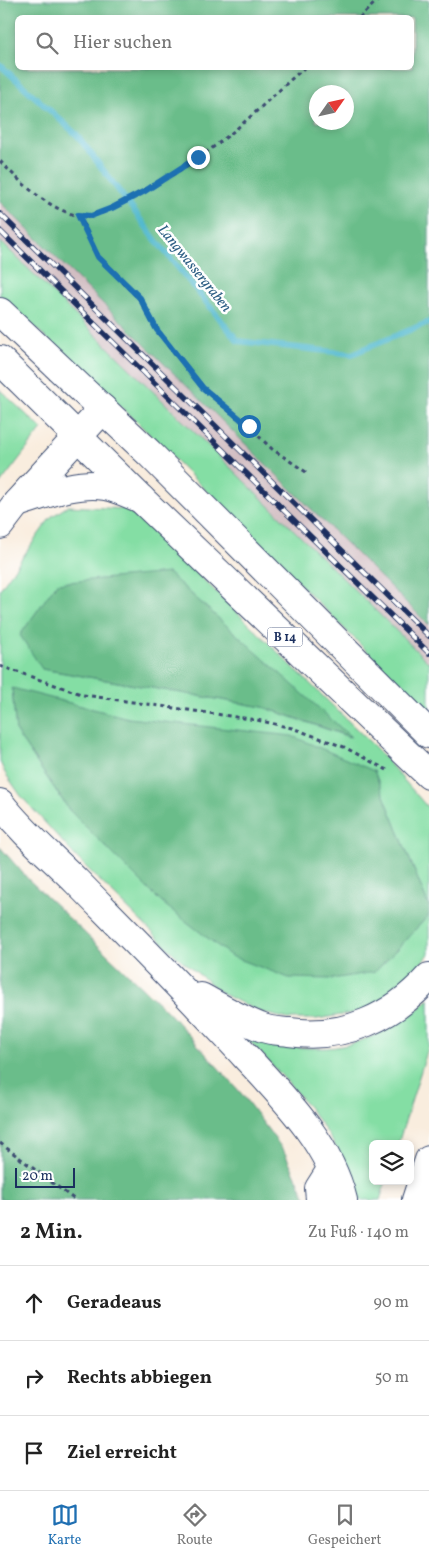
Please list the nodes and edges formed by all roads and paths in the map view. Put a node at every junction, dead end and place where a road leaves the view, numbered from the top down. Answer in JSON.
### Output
{"nodes":[{"id":1,"x":378,"y":0,"type":"edge"},
{"id":2,"x":362,"y":15,"type":"edge"},
{"id":3,"x":302,"y":70,"type":"edge"},
{"id":4,"x":0,"y":161,"type":"edge"},
{"id":5,"x":78,"y":215,"type":"junction"},
{"id":6,"x":0,"y":312,"type":"edge"},
{"id":7,"x":0,"y":360,"type":"edge"},
{"id":8,"x":103,"y":409,"type":"junction"},
{"id":9,"x":77,"y":436,"type":"junction"},
{"id":10,"x":306,"y":472,"type":"dead end"},
{"id":11,"x":142,"y":499,"type":"junction"},
{"id":12,"x":8,"y":514,"type":"edge"},
{"id":13,"x":0,"y":666,"type":"edge"},
{"id":14,"x":429,"y":734,"type":"edge"},
{"id":15,"x":389,"y":771,"type":"dead end"},
{"id":16,"x":429,"y":775,"type":"edge"},
{"id":17,"x":0,"y":803,"type":"edge"},
{"id":18,"x":429,"y":977,"type":"edge"},
{"id":19,"x":176,"y":982,"type":"junction"},
{"id":20,"x":0,"y":1143,"type":"edge"},
{"id":21,"x":429,"y":1160,"type":"edge"},
{"id":22,"x":331,"y":1166,"type":"junction"},
{"id":23,"x":75,"y":1200,"type":"edge"},
{"id":24,"x":318,"y":1200,"type":"edge"},
{"id":25,"x":343,"y":1200,"type":"edge"},
{"id":26,"x":416,"y":1200,"type":"edge"}],
"edges":[{"from":1,"to":2,"type":"path"},
{"from":3,"to":5,"type":"path"},
{"from":4,"to":5,"type":"path"},
{"from":5,"to":10,"type":"path"},
{"from":6,"to":8,"type":"main road","number":"B 14"},
{"from":7,"to":9,"type":"main road","number":"B 14"},
{"from":8,"to":9,"type":"main road"},
{"from":8,"to":14,"type":"main road","number":"B 14"},
{"from":9,"to":11,"type":"main road","number":"B 14"},
{"from":9,"to":12,"type":"main road"},
{"from":11,"to":12,"type":"main road"},
{"from":11,"to":16,"type":"main road","number":"B 14"},
{"from":13,"to":15,"type":"path"},
{"from":17,"to":19,"type":"main road"},
{"from":18,"to":19,"type":"main road"},
{"from":19,"to":22,"type":"main road"},
{"from":20,"to":23,"type":"path"},
{"from":21,"to":26,"type":"main road"},
{"from":22,"to":24,"type":"lane"},
{"from":22,"to":25,"type":"main road"}]}
